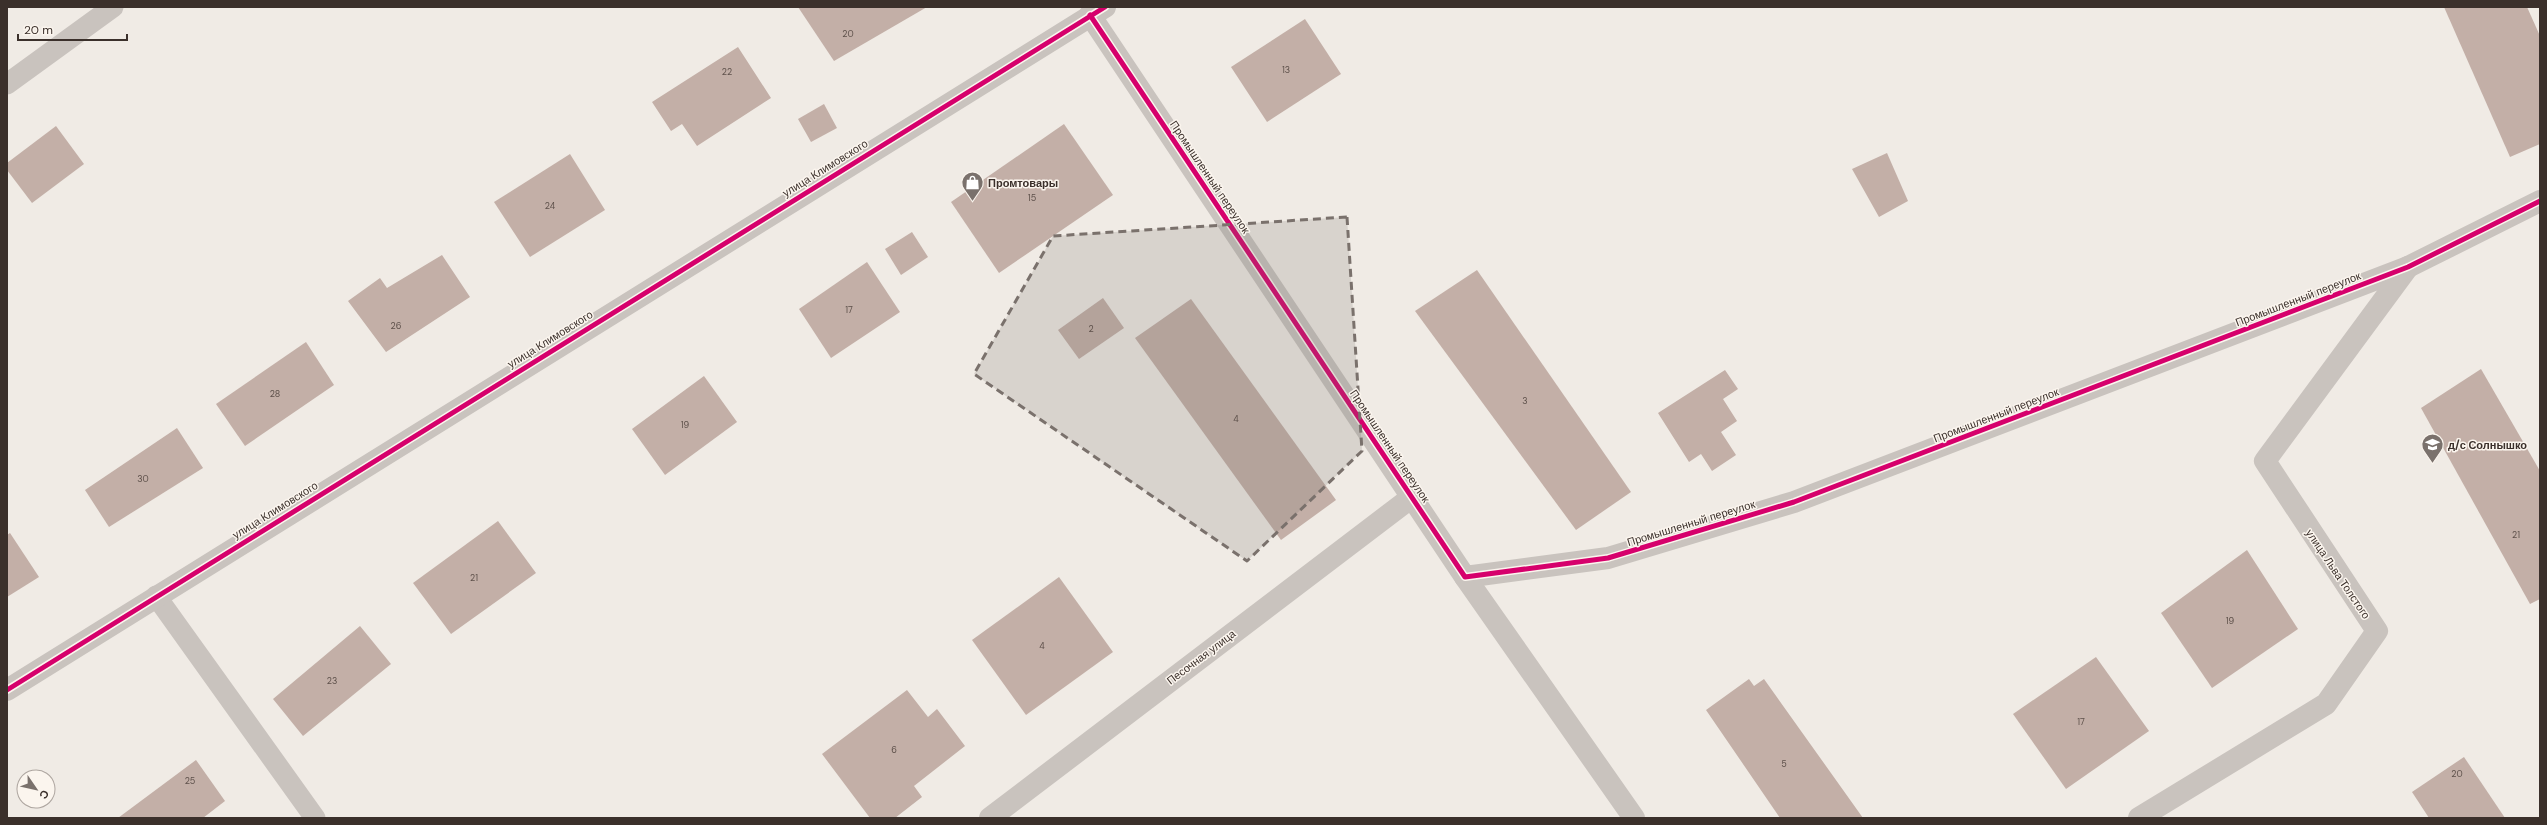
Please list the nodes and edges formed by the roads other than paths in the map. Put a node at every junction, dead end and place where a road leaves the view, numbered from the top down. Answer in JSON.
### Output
{"nodes":[{"id":1,"x":113,"y":7,"type":"edge"},
{"id":2,"x":1098,"y":11,"type":"edge"},
{"id":3,"x":7,"y":84,"type":"edge"},
{"id":4,"x":2540,"y":201,"type":"edge"},
{"id":5,"x":2408,"y":267,"type":"junction"},
{"id":6,"x":1412,"y":497,"type":"junction"},
{"id":7,"x":1464,"y":577,"type":"junction"},
{"id":8,"x":156,"y":596,"type":"junction"},
{"id":9,"x":7,"y":690,"type":"edge"},
{"id":10,"x":315,"y":818,"type":"edge"},
{"id":11,"x":990,"y":818,"type":"edge"},
{"id":12,"x":1634,"y":818,"type":"edge"},
{"id":13,"x":2139,"y":818,"type":"edge"}],
"edges":[{"from":1,"to":3,"type":"lane"},
{"from":2,"to":6,"type":"street","name":"Промышленный переулок"},
{"from":2,"to":8,"type":"street","name":"улица Климовского"},
{"from":4,"to":5,"type":"street","name":"Промышленный переулок"},
{"from":5,"to":7,"type":"street","name":"Промышленный переулок"},
{"from":5,"to":13,"type":"street","name":"улица Льва Толстого"},
{"from":6,"to":7,"type":"street","name":"Промышленный переулок"},
{"from":6,"to":11,"type":"street","name":"Песочная улица"},
{"from":7,"to":12,"type":"street","name":"Промышленный переулок"},
{"from":8,"to":9,"type":"street","name":"улица Климовского"},
{"from":8,"to":10,"type":"lane"}]}
